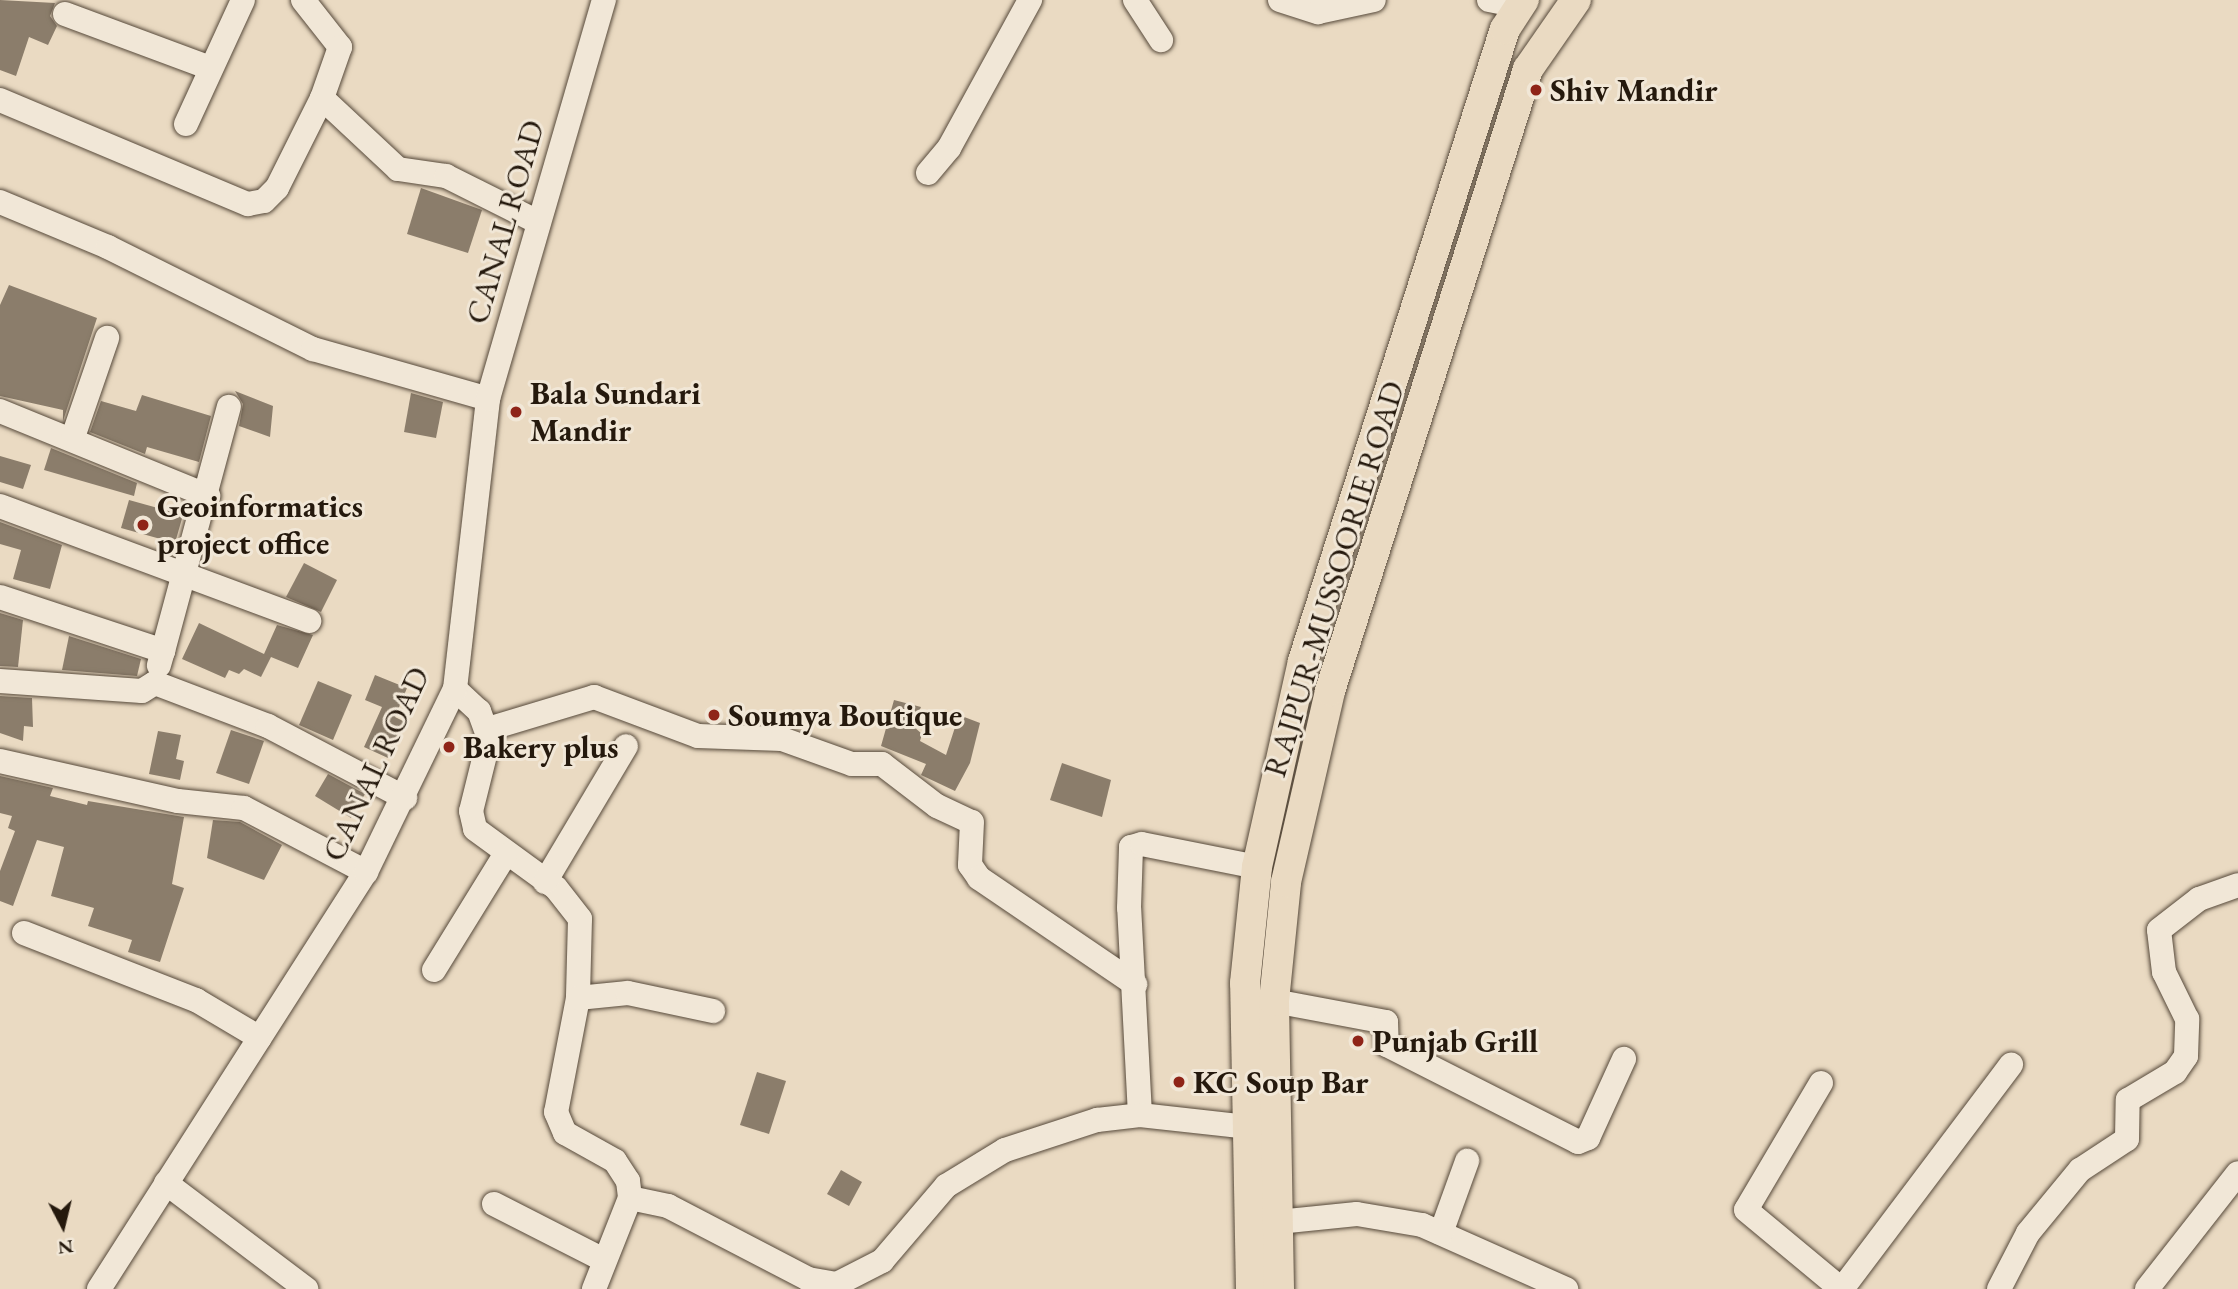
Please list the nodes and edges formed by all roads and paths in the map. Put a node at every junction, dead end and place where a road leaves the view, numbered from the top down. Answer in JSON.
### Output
{"nodes":[{"id":1,"x":243,"y":0,"type":"edge"},
{"id":2,"x":303,"y":0,"type":"edge"},
{"id":3,"x":604,"y":0,"type":"edge"},
{"id":4,"x":1030,"y":0,"type":"edge"},
{"id":5,"x":1135,"y":0,"type":"edge"},
{"id":6,"x":1280,"y":0,"type":"edge"},
{"id":7,"x":1374,"y":0,"type":"edge"},
{"id":8,"x":1489,"y":0,"type":"edge"},
{"id":9,"x":1576,"y":0,"type":"edge"},
{"id":10,"x":1522,"y":3,"type":"edge"},
{"id":11,"x":65,"y":14,"type":"dead end"},
{"id":12,"x":1161,"y":40,"type":"dead end"},
{"id":13,"x":210,"y":68,"type":"junction"},
{"id":14,"x":322,"y":98,"type":"junction"},
{"id":15,"x":0,"y":100,"type":"edge"},
{"id":16,"x":186,"y":124,"type":"dead end"},
{"id":17,"x":929,"y":173,"type":"dead end"},
{"id":18,"x":0,"y":202,"type":"edge"},
{"id":19,"x":538,"y":222,"type":"junction"},
{"id":20,"x":107,"y":338,"type":"dead end"},
{"id":21,"x":488,"y":398,"type":"junction"},
{"id":22,"x":229,"y":407,"type":"dead end"},
{"id":23,"x":0,"y":411,"type":"edge"},
{"id":24,"x":73,"y":437,"type":"junction"},
{"id":25,"x":208,"y":496,"type":"junction"},
{"id":26,"x":0,"y":506,"type":"edge"},
{"id":27,"x":187,"y":579,"type":"junction"},
{"id":28,"x":0,"y":597,"type":"edge"},
{"id":29,"x":309,"y":621,"type":"dead end"},
{"id":30,"x":163,"y":651,"type":"junction"},
{"id":31,"x":0,"y":681,"type":"edge"},
{"id":32,"x":155,"y":683,"type":"junction"},
{"id":33,"x":454,"y":689,"type":"junction"},
{"id":34,"x":488,"y":729,"type":"junction"},
{"id":35,"x":626,"y":746,"type":"dead end"},
{"id":36,"x":0,"y":761,"type":"edge"},
{"id":37,"x":405,"y":798,"type":"junction"},
{"id":38,"x":505,"y":855,"type":"junction"},
{"id":39,"x":1257,"y":867,"type":"junction"},
{"id":40,"x":366,"y":872,"type":"junction"},
{"id":41,"x":545,"y":882,"type":"junction"},
{"id":42,"x":2238,"y":885,"type":"edge"},
{"id":43,"x":24,"y":933,"type":"dead end"},
{"id":44,"x":434,"y":970,"type":"dead end"},
{"id":45,"x":1135,"y":984,"type":"junction"},
{"id":46,"x":578,"y":998,"type":"junction"},
{"id":47,"x":1274,"y":1001,"type":"junction"},
{"id":48,"x":713,"y":1011,"type":"dead end"},
{"id":49,"x":1260,"y":1033,"type":"junction"},
{"id":50,"x":260,"y":1038,"type":"junction"},
{"id":51,"x":1624,"y":1059,"type":"dead end"},
{"id":52,"x":2011,"y":1065,"type":"dead end"},
{"id":53,"x":1821,"y":1083,"type":"dead end"},
{"id":54,"x":1140,"y":1115,"type":"junction"},
{"id":55,"x":1249,"y":1127,"type":"junction"},
{"id":56,"x":1467,"y":1161,"type":"dead end"},
{"id":57,"x":2238,"y":1173,"type":"edge"},
{"id":58,"x":166,"y":1183,"type":"junction"},
{"id":59,"x":630,"y":1198,"type":"junction"},
{"id":60,"x":494,"y":1204,"type":"dead end"},
{"id":61,"x":1278,"y":1222,"type":"junction"},
{"id":62,"x":1441,"y":1233,"type":"junction"},
{"id":63,"x":604,"y":1260,"type":"junction"},
{"id":64,"x":100,"y":1289,"type":"edge"},
{"id":65,"x":306,"y":1289,"type":"edge"},
{"id":66,"x":594,"y":1289,"type":"edge"},
{"id":67,"x":1251,"y":1289,"type":"edge"},
{"id":68,"x":1279,"y":1289,"type":"edge"},
{"id":69,"x":1566,"y":1289,"type":"edge"},
{"id":70,"x":1842,"y":1289,"type":"edge"},
{"id":71,"x":1999,"y":1289,"type":"edge"},
{"id":72,"x":2147,"y":1289,"type":"edge"}],
"edges":[{"from":1,"to":13,"type":"street"},
{"from":2,"to":14,"type":"street"},
{"from":3,"to":19,"type":"street","name":"CANAL ROAD"},
{"from":4,"to":17,"type":"street"},
{"from":5,"to":12,"type":"street"},
{"from":6,"to":7,"type":"street"},
{"from":8,"to":10,"type":"street"},
{"from":9,"to":47,"type":"main road","name":"RAJPUR-MUSSOORIE ROAD"},
{"from":10,"to":39,"type":"main road","name":"RAJPUR-MUSSOORIE ROAD"},
{"from":11,"to":13,"type":"street"},
{"from":13,"to":16,"type":"street"},
{"from":14,"to":15,"type":"street"},
{"from":14,"to":19,"type":"street"},
{"from":18,"to":21,"type":"street"},
{"from":19,"to":21,"type":"street","name":"CANAL ROAD"},
{"from":20,"to":24,"type":"street"},
{"from":21,"to":33,"type":"street","name":"CANAL ROAD"},
{"from":22,"to":25,"type":"street"},
{"from":23,"to":24,"type":"street"},
{"from":24,"to":25,"type":"street"},
{"from":25,"to":27,"type":"street"},
{"from":26,"to":27,"type":"street"},
{"from":27,"to":29,"type":"street"},
{"from":27,"to":30,"type":"street"},
{"from":28,"to":30,"type":"street"},
{"from":30,"to":32,"type":"street"},
{"from":31,"to":32,"type":"street"},
{"from":32,"to":37,"type":"street"},
{"from":33,"to":34,"type":"street"},
{"from":33,"to":37,"type":"street","name":"CANAL ROAD"},
{"from":34,"to":38,"type":"street"},
{"from":34,"to":45,"type":"street"},
{"from":35,"to":41,"type":"street"},
{"from":36,"to":40,"type":"street"},
{"from":37,"to":40,"type":"street","name":"CANAL ROAD"},
{"from":38,"to":41,"type":"street"},
{"from":38,"to":44,"type":"street"},
{"from":39,"to":45,"type":"street"},
{"from":39,"to":49,"type":"main road","name":"RAJPUR-MUSSOORIE ROAD"},
{"from":40,"to":50,"type":"street","name":"CANAL ROAD"},
{"from":41,"to":46,"type":"street"},
{"from":42,"to":71,"type":"street"},
{"from":43,"to":50,"type":"street"},
{"from":45,"to":54,"type":"street"},
{"from":46,"to":48,"type":"street"},
{"from":46,"to":59,"type":"street"},
{"from":47,"to":49,"type":"main road","name":"RAJPUR-MUSSOORIE ROAD"},
{"from":47,"to":51,"type":"street"},
{"from":49,"to":55,"type":"main road","name":"RAJPUR-MUSSOORIE ROAD"},
{"from":49,"to":61,"type":"main road","name":"RAJPUR-MUSSOORIE ROAD"},
{"from":50,"to":58,"type":"street","name":"CANAL ROAD"},
{"from":52,"to":70,"type":"street"},
{"from":53,"to":70,"type":"street"},
{"from":54,"to":55,"type":"street"},
{"from":54,"to":59,"type":"street"},
{"from":55,"to":67,"type":"main road","name":"RAJPUR-MUSSOORIE ROAD"},
{"from":56,"to":62,"type":"street"},
{"from":57,"to":72,"type":"street"},
{"from":58,"to":64,"type":"street","name":"CANAL ROAD"},
{"from":58,"to":65,"type":"street"},
{"from":59,"to":63,"type":"street"},
{"from":60,"to":63,"type":"street"},
{"from":61,"to":62,"type":"street"},
{"from":61,"to":68,"type":"main road","name":"RAJPUR-MUSSOORIE ROAD"},
{"from":62,"to":69,"type":"street"},
{"from":63,"to":66,"type":"street"}]}
